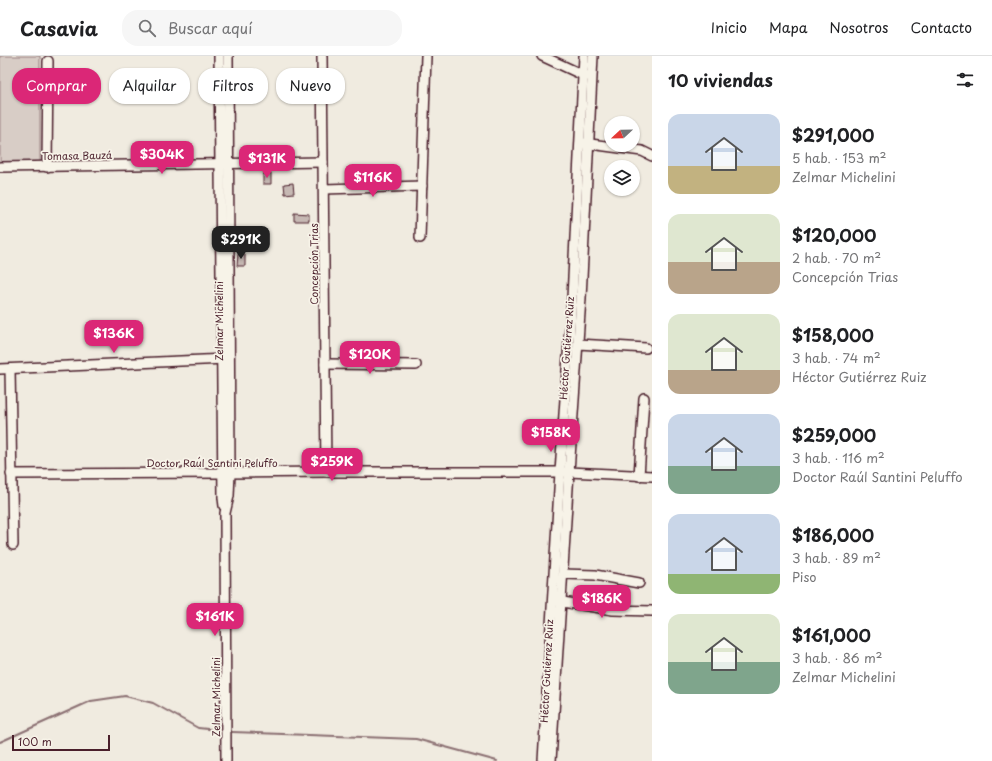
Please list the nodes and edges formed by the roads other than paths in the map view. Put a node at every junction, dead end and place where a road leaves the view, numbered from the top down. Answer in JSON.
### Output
{"nodes":[{"id":1,"x":219,"y":56,"type":"edge"},
{"id":2,"x":228,"y":56,"type":"edge"},
{"id":3,"x":322,"y":56,"type":"edge"},
{"id":4,"x":426,"y":56,"type":"edge"},
{"id":5,"x":542,"y":56,"type":"edge"},
{"id":6,"x":584,"y":56,"type":"edge"},
{"id":7,"x":593,"y":56,"type":"edge"},
{"id":8,"x":48,"y":61,"type":"dead end"},
{"id":9,"x":587,"y":76,"type":"junction"},
{"id":10,"x":584,"y":143,"type":"junction"},
{"id":11,"x":652,"y":156,"type":"edge"},
{"id":12,"x":323,"y":162,"type":"junction"},
{"id":13,"x":224,"y":163,"type":"junction"},
{"id":14,"x":0,"y":167,"type":"edge"},
{"id":15,"x":46,"y":167,"type":"junction"},
{"id":16,"x":422,"y":186,"type":"junction"},
{"id":17,"x":324,"y":189,"type":"junction"},
{"id":18,"x":420,"y":238,"type":"dead end"},
{"id":19,"x":578,"y":344,"type":"junction"},
{"id":20,"x":646,"y":348,"type":"dead end"},
{"id":21,"x":226,"y":359,"type":"junction"},
{"id":22,"x":325,"y":364,"type":"junction"},
{"id":23,"x":416,"y":365,"type":"dead end"},
{"id":24,"x":0,"y":369,"type":"edge"},
{"id":25,"x":10,"y":369,"type":"junction"},
{"id":26,"x":644,"y":398,"type":"dead end"},
{"id":27,"x":326,"y":472,"type":"junction"},
{"id":28,"x":569,"y":472,"type":"junction"},
{"id":29,"x":226,"y":473,"type":"junction"},
{"id":30,"x":12,"y":474,"type":"junction"},
{"id":31,"x":639,"y":476,"type":"junction"},
{"id":32,"x":652,"y":476,"type":"edge"},
{"id":33,"x":13,"y":545,"type":"dead end"},
{"id":34,"x":563,"y":574,"type":"junction"},
{"id":35,"x":639,"y":583,"type":"dead end"},
{"id":36,"x":557,"y":601,"type":"junction"},
{"id":37,"x":652,"y":611,"type":"edge"},
{"id":38,"x":226,"y":761,"type":"edge"},
{"id":39,"x":543,"y":761,"type":"edge"},
{"id":40,"x":551,"y":761,"type":"edge"}],
"edges":[{"from":1,"to":13,"type":"street","name":"Zelmar Michelini"},
{"from":2,"to":13,"type":"street","name":"Zelmar Michelini"},
{"from":3,"to":12,"type":"street","name":"Concepción Trias"},
{"from":4,"to":16,"type":"street"},
{"from":5,"to":9,"type":"street"},
{"from":6,"to":9,"type":"street","name":"Héctor Gutiérrez Ruiz"},
{"from":7,"to":9,"type":"street","name":"Héctor Gutiérrez Ruiz"},
{"from":8,"to":15,"type":"street"},
{"from":9,"to":10,"type":"street","name":"Héctor Gutiérrez Ruiz"},
{"from":10,"to":11,"type":"street"},
{"from":10,"to":19,"type":"street","name":"Héctor Gutiérrez Ruiz"},
{"from":10,"to":36,"type":"street","name":"Héctor Gutiérrez Ruiz"},
{"from":12,"to":13,"type":"street","name":"Tomasa Bauzá"},
{"from":12,"to":17,"type":"street","name":"Concepción Trias"},
{"from":13,"to":15,"type":"street","name":"Tomasa Bauzá"},
{"from":13,"to":21,"type":"street","name":"Zelmar Michelini"},
{"from":14,"to":15,"type":"street","name":"Tomasa Bauzá"},
{"from":16,"to":17,"type":"street"},
{"from":16,"to":18,"type":"street"},
{"from":17,"to":22,"type":"street","name":"Concepción Trias"},
{"from":19,"to":20,"type":"street"},
{"from":19,"to":28,"type":"street","name":"Héctor Gutiérrez Ruiz"},
{"from":21,"to":25,"type":"street"},
{"from":21,"to":29,"type":"street","name":"Zelmar Michelini"},
{"from":22,"to":23,"type":"street"},
{"from":22,"to":27,"type":"street","name":"Concepción Trias"},
{"from":24,"to":25,"type":"street"},
{"from":25,"to":30,"type":"street"},
{"from":26,"to":31,"type":"street"},
{"from":27,"to":28,"type":"street","name":"Doctor Raúl Santini Peluffo"},
{"from":27,"to":29,"type":"street","name":"Doctor Raúl Santini Peluffo"},
{"from":28,"to":31,"type":"street","name":"Doctor Raúl Santini Peluffo"},
{"from":28,"to":34,"type":"street","name":"Héctor Gutiérrez Ruiz"},
{"from":29,"to":30,"type":"street","name":"Doctor Raúl Santini Peluffo"},
{"from":29,"to":38,"type":"street","name":"Zelmar Michelini"},
{"from":30,"to":33,"type":"street"},
{"from":31,"to":32,"type":"street","name":"Doctor Raúl Santini Peluffo"},
{"from":34,"to":35,"type":"street"},
{"from":34,"to":36,"type":"street","name":"Héctor Gutiérrez Ruiz"},
{"from":36,"to":37,"type":"street"},
{"from":36,"to":39,"type":"street","name":"Héctor Gutiérrez Ruiz"},
{"from":36,"to":40,"type":"street","name":"Héctor Gutiérrez Ruiz"}]}
